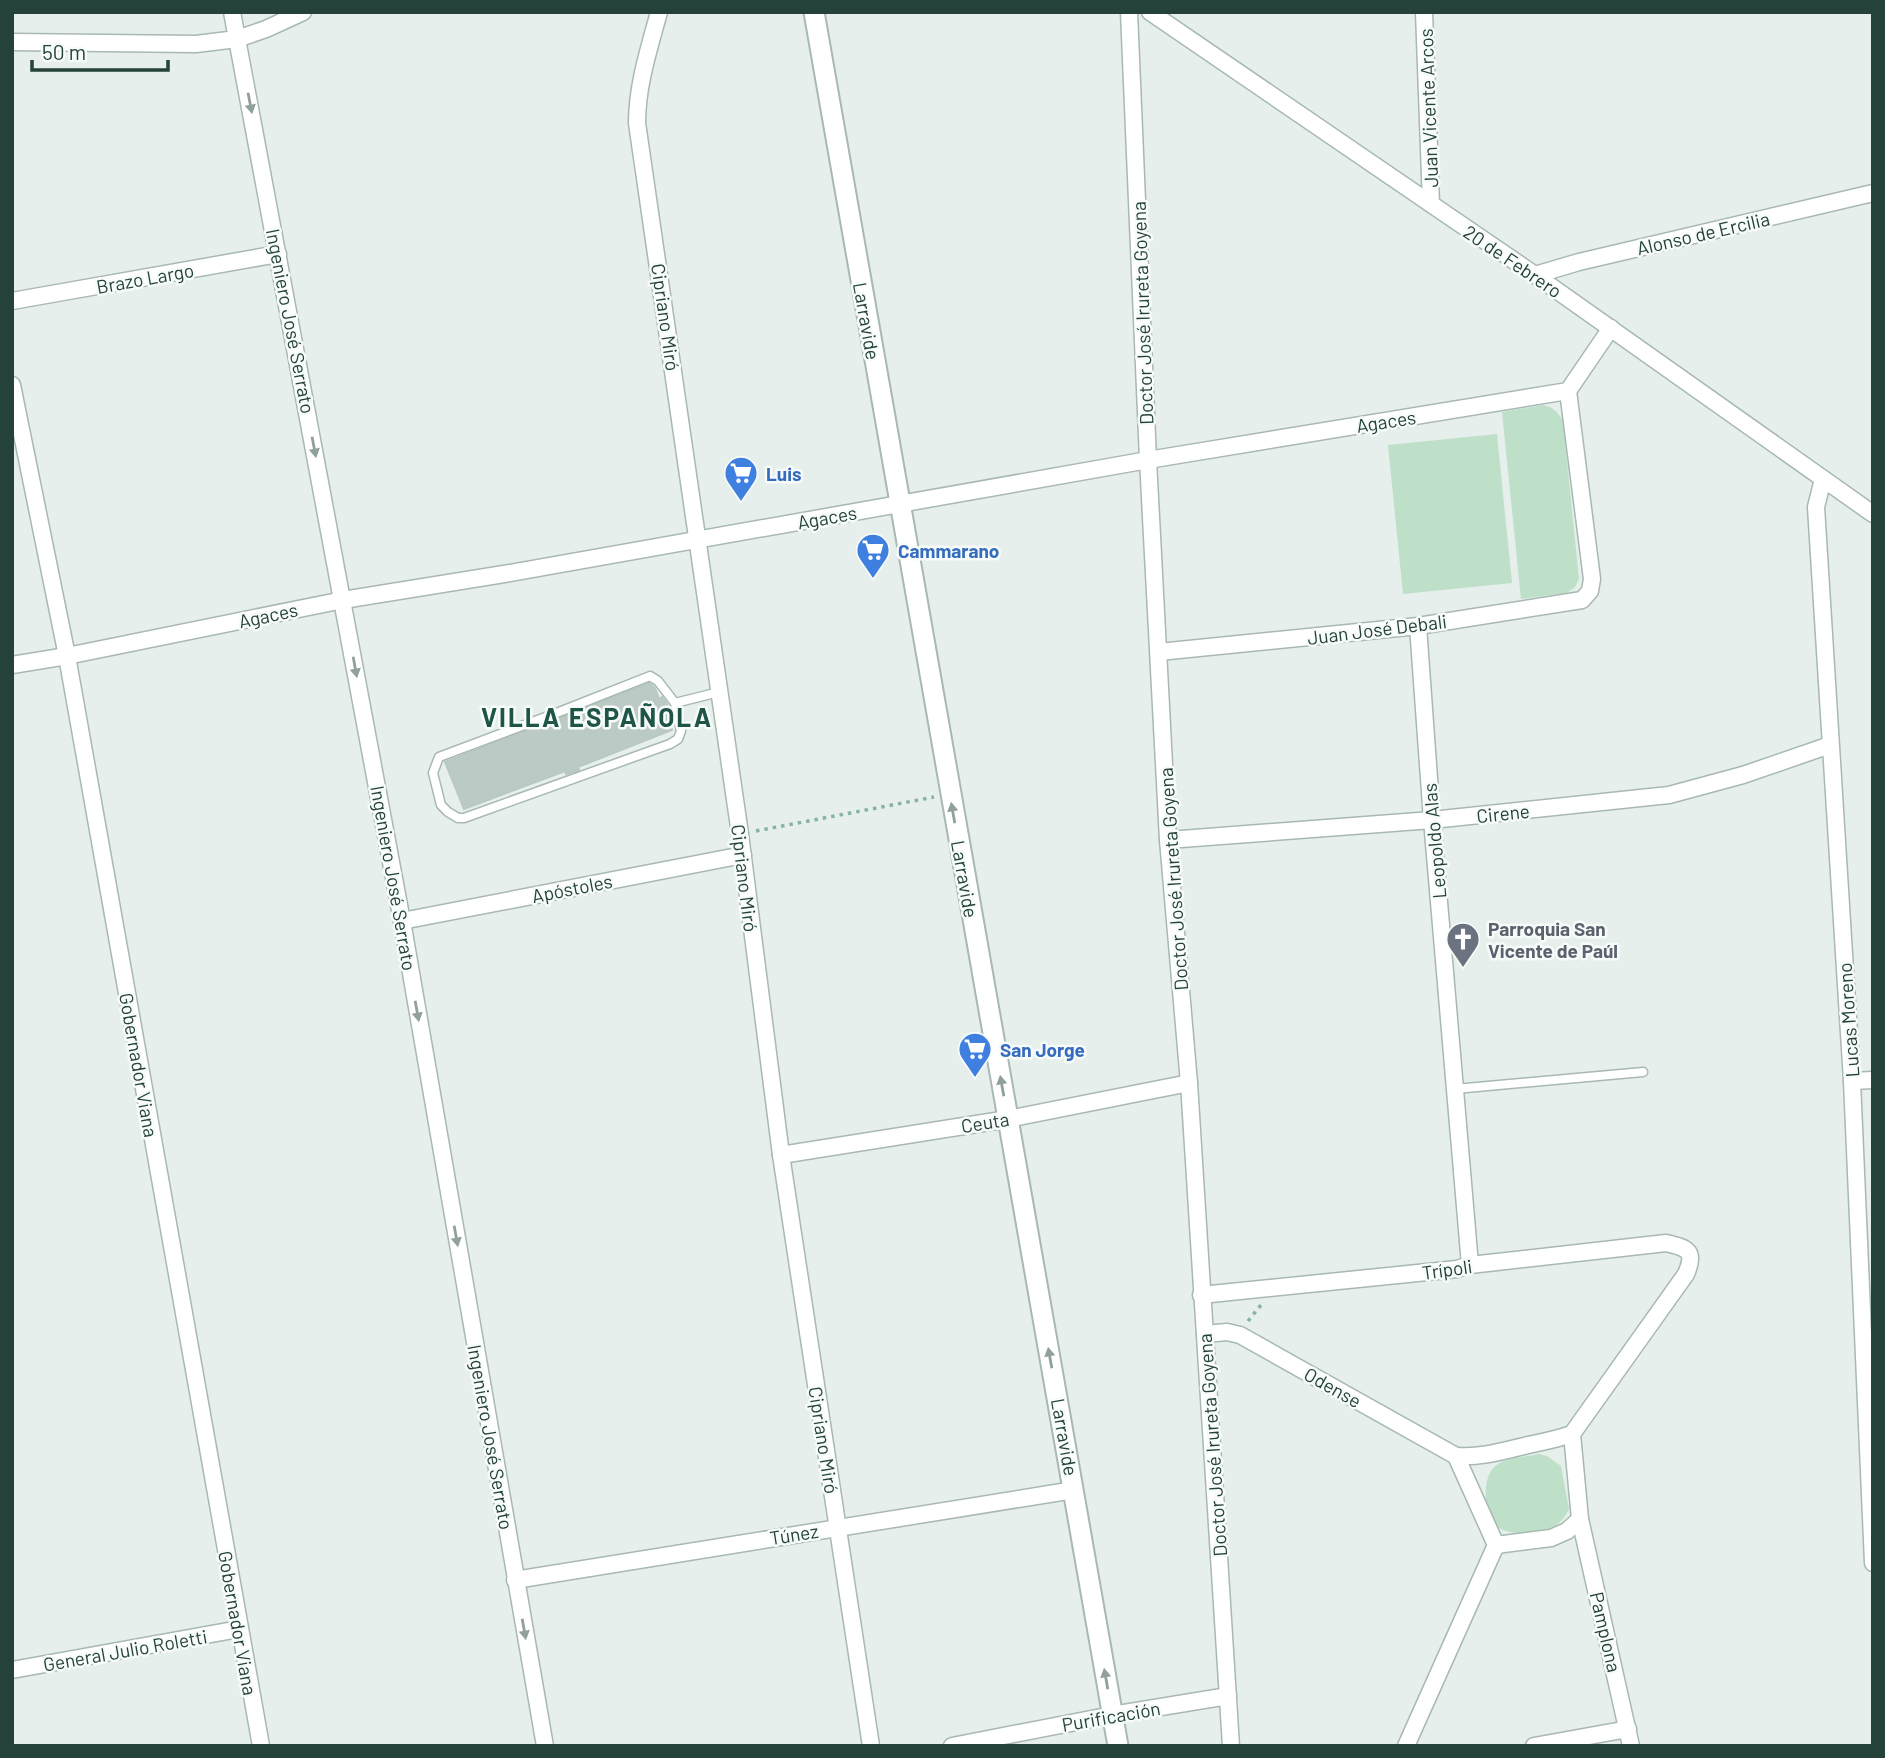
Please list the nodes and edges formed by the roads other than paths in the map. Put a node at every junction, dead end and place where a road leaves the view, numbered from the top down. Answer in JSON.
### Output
{"nodes":[{"id":1,"x":232,"y":12,"type":"edge"},
{"id":2,"x":303,"y":12,"type":"edge"},
{"id":3,"x":659,"y":12,"type":"edge"},
{"id":4,"x":814,"y":12,"type":"edge"},
{"id":5,"x":1129,"y":12,"type":"edge"},
{"id":6,"x":1150,"y":12,"type":"edge"},
{"id":7,"x":1424,"y":12,"type":"edge"},
{"id":8,"x":237,"y":39,"type":"junction"},
{"id":9,"x":12,"y":42,"type":"edge"},
{"id":10,"x":1873,"y":194,"type":"edge"},
{"id":11,"x":1431,"y":204,"type":"junction"},
{"id":12,"x":278,"y":254,"type":"junction"},
{"id":13,"x":1535,"y":275,"type":"junction"},
{"id":14,"x":12,"y":301,"type":"edge"},
{"id":15,"x":1611,"y":328,"type":"junction"},
{"id":16,"x":12,"y":385,"type":"edge"},
{"id":17,"x":1567,"y":391,"type":"junction"},
{"id":18,"x":1148,"y":460,"type":"junction"},
{"id":19,"x":1823,"y":479,"type":"junction"},
{"id":20,"x":898,"y":504,"type":"junction"},
{"id":21,"x":1873,"y":514,"type":"edge"},
{"id":22,"x":699,"y":540,"type":"junction"},
{"id":23,"x":343,"y":600,"type":"junction"},
{"id":24,"x":1418,"y":626,"type":"junction"},
{"id":25,"x":1159,"y":652,"type":"junction"},
{"id":26,"x":67,"y":656,"type":"junction"},
{"id":27,"x":12,"y":665,"type":"edge"},
{"id":28,"x":719,"y":692,"type":"junction"},
{"id":29,"x":675,"y":703,"type":"junction"},
{"id":30,"x":1830,"y":745,"type":"junction"},
{"id":31,"x":1432,"y":820,"type":"junction"},
{"id":32,"x":1168,"y":840,"type":"junction"},
{"id":33,"x":743,"y":855,"type":"junction"},
{"id":34,"x":402,"y":921,"type":"junction"},
{"id":35,"x":1643,"y":1072,"type":"dead end"},
{"id":36,"x":1873,"y":1080,"type":"edge"},
{"id":37,"x":1852,"y":1081,"type":"junction"},
{"id":38,"x":1189,"y":1083,"type":"junction"},
{"id":39,"x":1455,"y":1089,"type":"junction"},
{"id":40,"x":1008,"y":1119,"type":"junction"},
{"id":41,"x":781,"y":1155,"type":"junction"},
{"id":42,"x":1470,"y":1265,"type":"junction"},
{"id":43,"x":1201,"y":1295,"type":"junction"},
{"id":44,"x":1205,"y":1334,"type":"junction"},
{"id":45,"x":1572,"y":1434,"type":"junction"},
{"id":46,"x":1456,"y":1456,"type":"junction"},
{"id":47,"x":1074,"y":1490,"type":"junction"},
{"id":48,"x":1580,"y":1519,"type":"junction"},
{"id":49,"x":838,"y":1527,"type":"junction"},
{"id":50,"x":1496,"y":1545,"type":"junction"},
{"id":51,"x":1873,"y":1563,"type":"edge"},
{"id":52,"x":515,"y":1580,"type":"junction"},
{"id":53,"x":239,"y":1629,"type":"junction"},
{"id":54,"x":12,"y":1670,"type":"edge"},
{"id":55,"x":1228,"y":1696,"type":"junction"},
{"id":56,"x":1112,"y":1715,"type":"junction"},
{"id":57,"x":1628,"y":1728,"type":"junction"},
{"id":58,"x":261,"y":1746,"type":"edge"},
{"id":59,"x":545,"y":1746,"type":"edge"},
{"id":60,"x":871,"y":1746,"type":"edge"},
{"id":61,"x":952,"y":1746,"type":"edge"},
{"id":62,"x":1118,"y":1746,"type":"edge"},
{"id":63,"x":1231,"y":1746,"type":"edge"},
{"id":64,"x":1406,"y":1746,"type":"edge"},
{"id":65,"x":1534,"y":1746,"type":"edge"},
{"id":66,"x":1631,"y":1746,"type":"edge"}],
"edges":[{"from":1,"to":8,"type":"street","name":"Ingeniero José Serrato"},
{"from":2,"to":8,"type":"street"},
{"from":3,"to":22,"type":"street","name":"Cipriano Miró"},
{"from":4,"to":20,"type":"street","name":"Larravide"},
{"from":5,"to":18,"type":"street","name":"Doctor José Irureta Goyena"},
{"from":6,"to":11,"type":"street","name":"20 de Febrero"},
{"from":7,"to":11,"type":"street","name":"Juan Vicente Arcos"},
{"from":8,"to":9,"type":"street"},
{"from":8,"to":12,"type":"street","name":"Ingeniero José Serrato","one_way":true},
{"from":10,"to":13,"type":"street","name":"Alonso de Ercilia"},
{"from":11,"to":13,"type":"street","name":"20 de Febrero"},
{"from":12,"to":14,"type":"street","name":"Brazo Largo"},
{"from":12,"to":23,"type":"street","name":"Ingeniero José Serrato","one_way":true},
{"from":13,"to":15,"type":"street","name":"20 de Febrero"},
{"from":15,"to":17,"type":"street"},
{"from":15,"to":19,"type":"street","name":"20 de Febrero"},
{"from":16,"to":26,"type":"street","name":"Gobernador Viana"},
{"from":17,"to":18,"type":"street","name":"Agaces"},
{"from":17,"to":24,"type":"street","name":"Juan José Debali"},
{"from":18,"to":20,"type":"street","name":"Agaces"},
{"from":18,"to":25,"type":"street","name":"Doctor José Irureta Goyena"},
{"from":19,"to":21,"type":"street","name":"20 de Febrero"},
{"from":19,"to":30,"type":"street","name":"Lucas Moreno"},
{"from":20,"to":22,"type":"street","name":"Agaces"},
{"from":40,"to":20,"type":"street","name":"Larravide","one_way":true},
{"from":22,"to":23,"type":"street","name":"Agaces"},
{"from":22,"to":28,"type":"street","name":"Cipriano Miró"},
{"from":23,"to":26,"type":"street","name":"Agaces"},
{"from":23,"to":34,"type":"street","name":"Ingeniero José Serrato","one_way":true},
{"from":24,"to":25,"type":"street","name":"Juan José Debali"},
{"from":24,"to":31,"type":"street","name":"Leopoldo Alas"},
{"from":25,"to":32,"type":"street","name":"Doctor José Irureta Goyena"},
{"from":26,"to":27,"type":"street","name":"Agaces"},
{"from":26,"to":53,"type":"street","name":"Gobernador Viana"},
{"from":28,"to":29,"type":"lane"},
{"from":28,"to":33,"type":"street","name":"Cipriano Miró"},
{"from":29,"to":29,"type":"lane"},
{"from":30,"to":31,"type":"street","name":"Cirene"},
{"from":30,"to":37,"type":"street","name":"Lucas Moreno"},
{"from":31,"to":32,"type":"street","name":"Cirene"},
{"from":31,"to":39,"type":"street","name":"Leopoldo Alas"},
{"from":32,"to":38,"type":"street","name":"Doctor José Irureta Goyena"},
{"from":33,"to":34,"type":"street","name":"Apóstoles"},
{"from":33,"to":41,"type":"street","name":"Cipriano Miró"},
{"from":34,"to":52,"type":"street","name":"Ingeniero José Serrato","one_way":true},
{"from":35,"to":39,"type":"lane"},
{"from":36,"to":37,"type":"street"},
{"from":37,"to":51,"type":"street","name":"Lucas Moreno"},
{"from":38,"to":40,"type":"street","name":"Ceuta"},
{"from":38,"to":43,"type":"street","name":"Doctor José Irureta Goyena"},
{"from":39,"to":42,"type":"street","name":"Leopoldo Alas"},
{"from":40,"to":41,"type":"street","name":"Ceuta"},
{"from":47,"to":40,"type":"street","name":"Larravide","one_way":true},
{"from":41,"to":49,"type":"street","name":"Cipriano Miró"},
{"from":42,"to":43,"type":"street","name":"Trípoli"},
{"from":42,"to":45,"type":"street","name":"Trípoli"},
{"from":43,"to":44,"type":"street","name":"Doctor José Irureta Goyena"},
{"from":44,"to":46,"type":"street","name":"Odense"},
{"from":44,"to":55,"type":"street","name":"Doctor José Irureta Goyena"},
{"from":45,"to":46,"type":"street"},
{"from":45,"to":48,"type":"street","name":"Pamplona"},
{"from":46,"to":50,"type":"street"},
{"from":47,"to":49,"type":"street","name":"Túnez"},
{"from":56,"to":47,"type":"street","name":"Larravide","one_way":true},
{"from":48,"to":50,"type":"street"},
{"from":48,"to":57,"type":"street","name":"Pamplona"},
{"from":49,"to":52,"type":"street","name":"Túnez"},
{"from":49,"to":60,"type":"street","name":"Cipriano Miró"},
{"from":50,"to":64,"type":"street"},
{"from":52,"to":59,"type":"street","name":"Ingeniero José Serrato","one_way":true},
{"from":53,"to":54,"type":"street","name":"General Julio Roletti"},
{"from":53,"to":58,"type":"street","name":"Gobernador Viana"},
{"from":55,"to":56,"type":"street","name":"Purificación"},
{"from":55,"to":63,"type":"street","name":"Doctor José Irureta Goyena"},
{"from":56,"to":61,"type":"street","name":"Purificación"},
{"from":56,"to":62,"type":"street","name":"Larravide"},
{"from":57,"to":65,"type":"street"},
{"from":57,"to":66,"type":"street","name":"Pamplona"}]}
